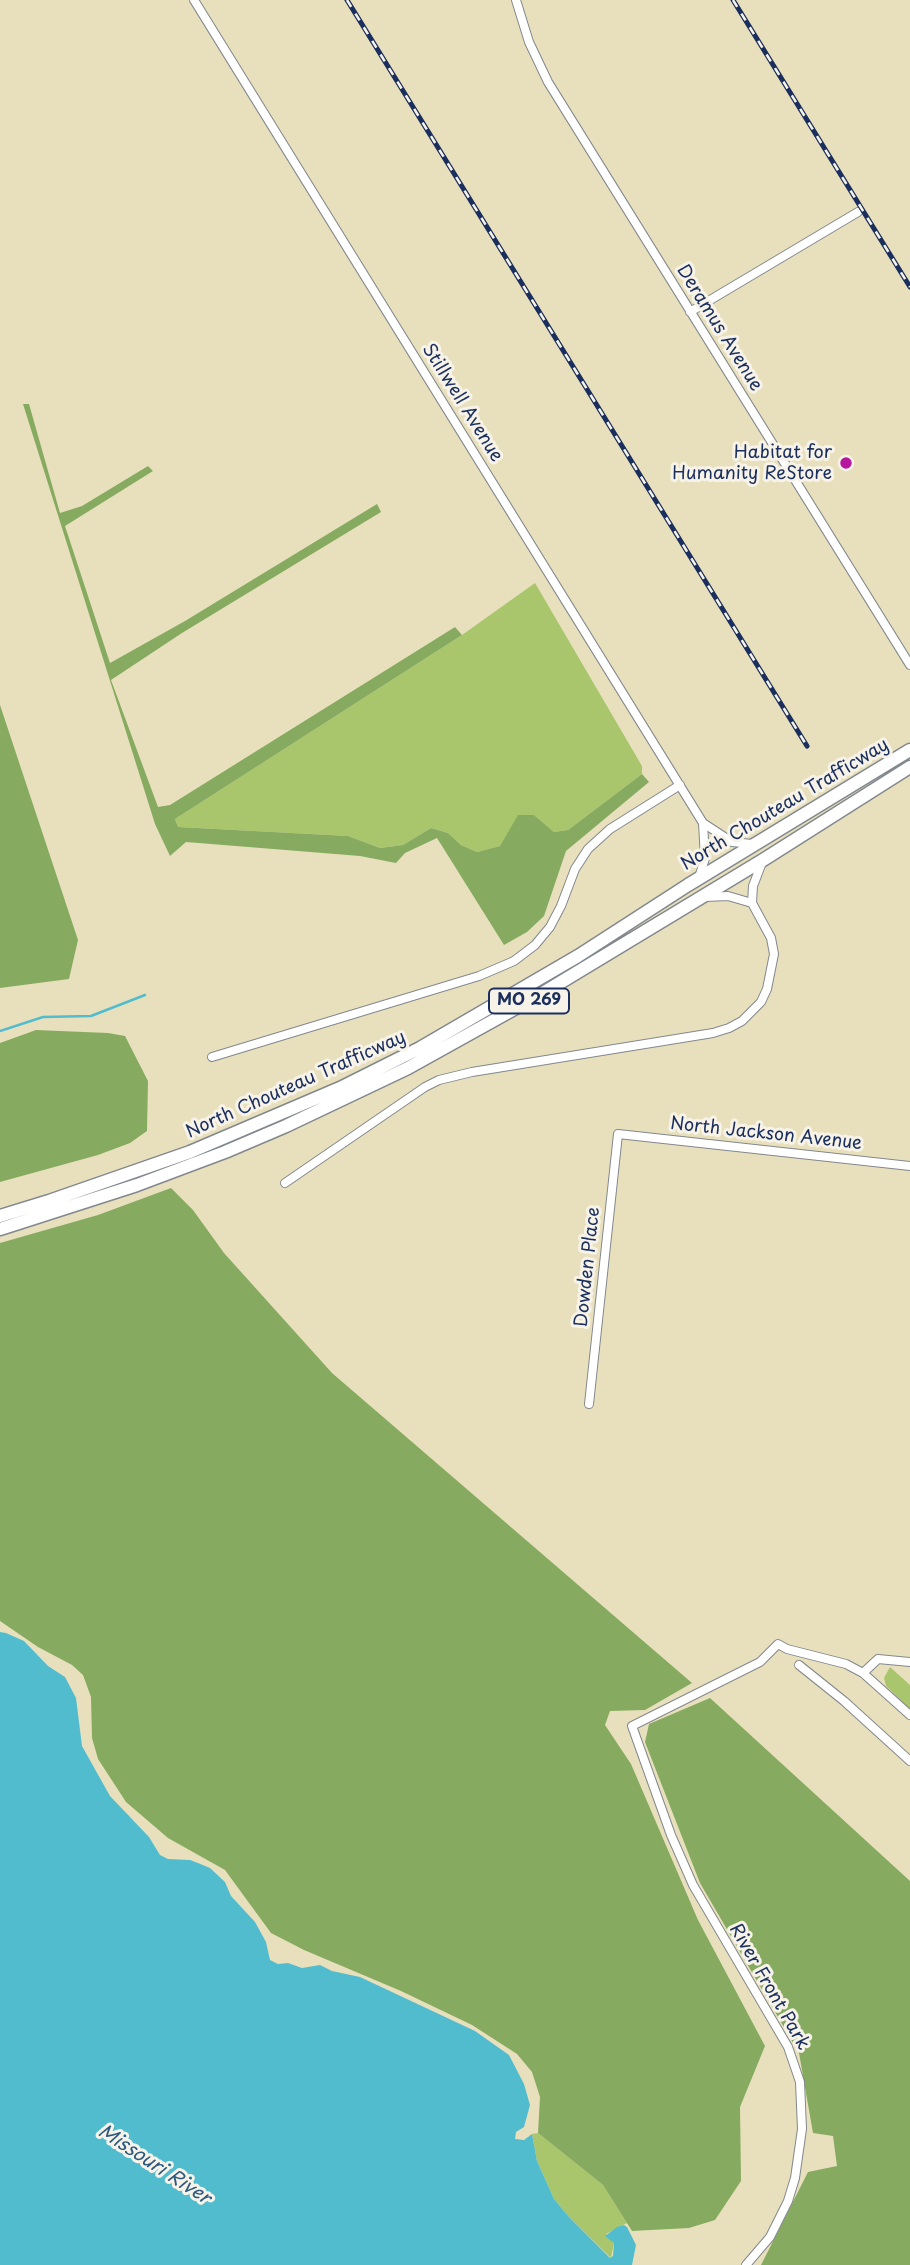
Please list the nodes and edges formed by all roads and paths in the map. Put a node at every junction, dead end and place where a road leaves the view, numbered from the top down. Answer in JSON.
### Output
{"nodes":[{"id":1,"x":194,"y":0,"type":"edge"},
{"id":2,"x":516,"y":0,"type":"edge"},
{"id":3,"x":858,"y":212,"type":"dead end"},
{"id":4,"x":690,"y":312,"type":"junction"},
{"id":5,"x":910,"y":665,"type":"edge"},
{"id":6,"x":910,"y":750,"type":"edge"},
{"id":7,"x":910,"y":767,"type":"edge"},
{"id":8,"x":680,"y":785,"type":"junction"},
{"id":9,"x":703,"y":823,"type":"junction"},
{"id":10,"x":754,"y":844,"type":"junction"},
{"id":11,"x":763,"y":860,"type":"junction"},
{"id":12,"x":698,"y":879,"type":"junction"},
{"id":13,"x":698,"y":898,"type":"junction"},
{"id":14,"x":752,"y":903,"type":"junction"},
{"id":15,"x":212,"y":1057,"type":"dead end"},
{"id":16,"x":283,"y":1120,"type":"junction"},
{"id":17,"x":618,"y":1134,"type":"joint"},
{"id":18,"x":910,"y":1166,"type":"edge"},
{"id":19,"x":285,"y":1183,"type":"dead end"},
{"id":20,"x":0,"y":1216,"type":"edge"},
{"id":21,"x":0,"y":1229,"type":"edge"},
{"id":22,"x":589,"y":1404,"type":"dead end"},
{"id":23,"x":910,"y":1662,"type":"edge"},
{"id":24,"x":799,"y":1665,"type":"dead end"},
{"id":25,"x":863,"y":1673,"type":"junction"},
{"id":26,"x":910,"y":1715,"type":"edge"},
{"id":27,"x":910,"y":1761,"type":"edge"},
{"id":28,"x":746,"y":2265,"type":"edge"}],
"edges":[{"from":1,"to":8,"type":"street","name":"Stillwell Avenue"},
{"from":2,"to":4,"type":"street","name":"Deramus Avenue"},
{"from":3,"to":4,"type":"street"},
{"from":4,"to":5,"type":"street","name":"Deramus Avenue"},
{"from":6,"to":10,"type":"main road","name":"North Chouteau Trafficway","number":"MO 269"},
{"from":7,"to":11,"type":"main road","name":"North Chouteau Trafficway","number":"MO 269"},
{"from":8,"to":9,"type":"street","name":"Stillwell Avenue"},
{"from":8,"to":15,"type":"street"},
{"from":9,"to":10,"type":"street","name":"Stillwell Avenue"},
{"from":9,"to":12,"type":"street","name":"Stillwell Avenue"},
{"from":10,"to":12,"type":"main road","name":"North Chouteau Trafficway","number":"MO 269"},
{"from":11,"to":13,"type":"main road","name":"North Chouteau Trafficway","number":"MO 269"},
{"from":11,"to":14,"type":"street"},
{"from":12,"to":16,"type":"main road","name":"North Chouteau Trafficway","number":"MO 269"},
{"from":13,"to":14,"type":"street","name":"North Chouteau Trafficway"},
{"from":13,"to":16,"type":"main road","name":"North Chouteau Trafficway","number":"MO 269"},
{"from":14,"to":19,"type":"street"},
{"from":16,"to":20,"type":"main road","name":"North Chouteau Trafficway","number":"MO 269"},
{"from":16,"to":21,"type":"main road","name":"North Chouteau Trafficway","number":"MO 269"},
{"from":17,"to":18,"type":"street","name":"North Jackson Avenue"},
{"from":17,"to":22,"type":"street","name":"Dowden Place"},
{"from":23,"to":25,"type":"street"},
{"from":24,"to":27,"type":"street"},
{"from":25,"to":26,"type":"street"},
{"from":25,"to":28,"type":"street","name":"River Front Park"}]}
